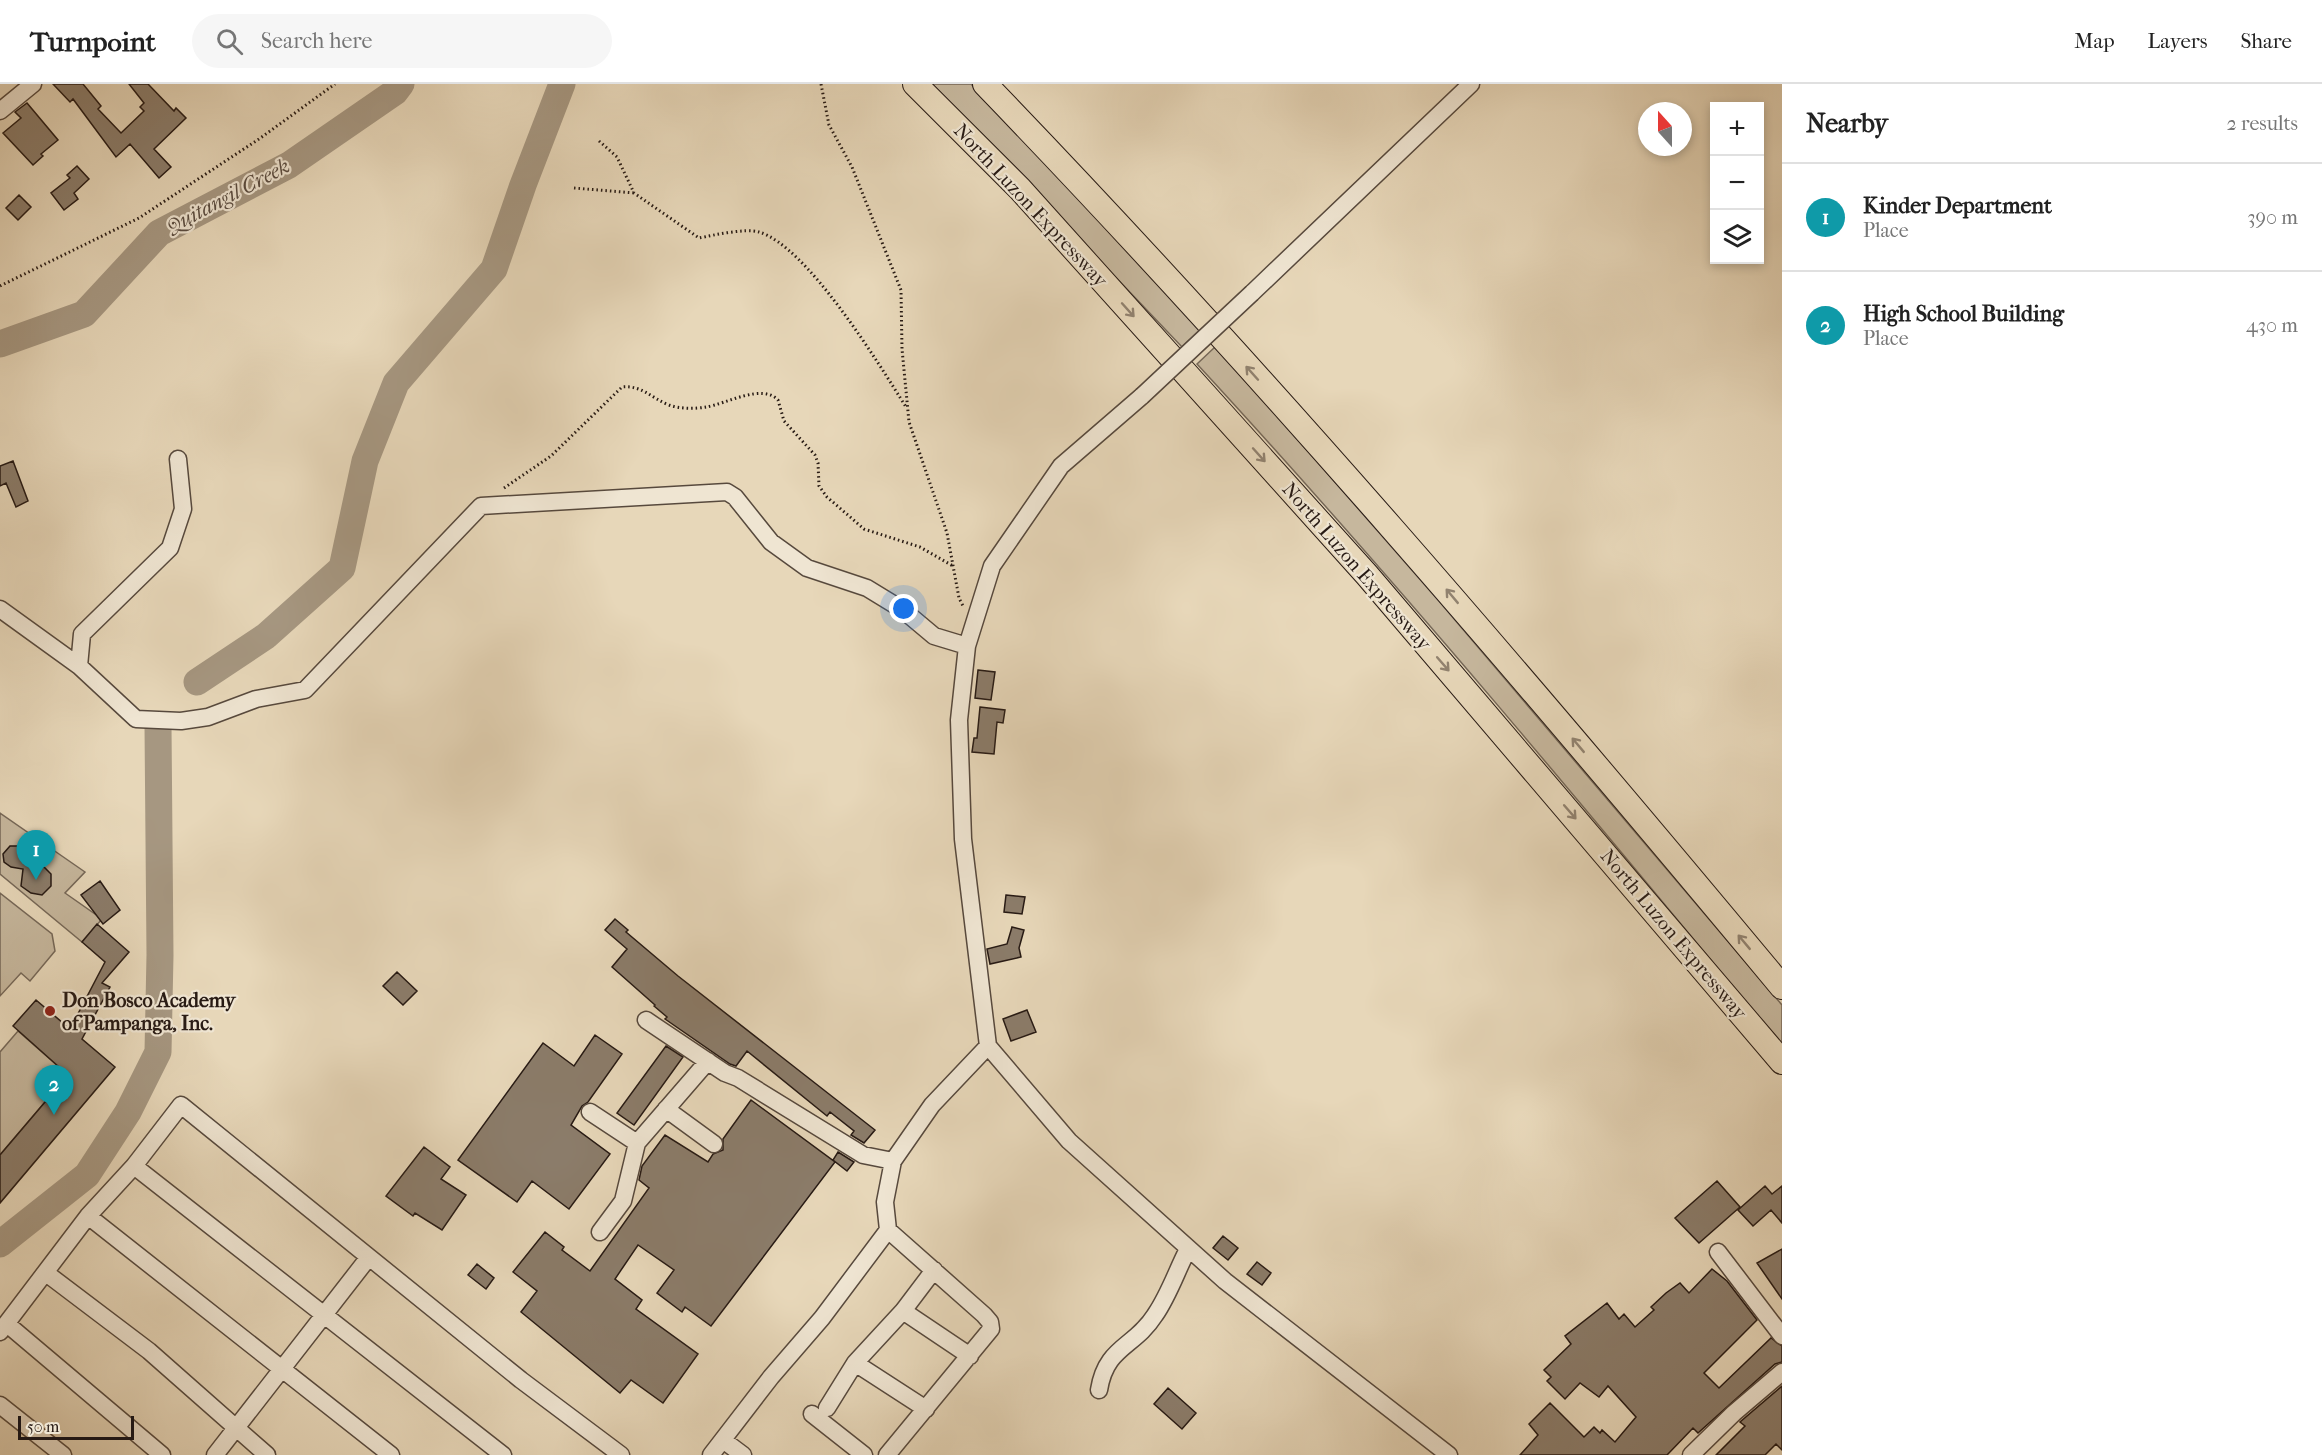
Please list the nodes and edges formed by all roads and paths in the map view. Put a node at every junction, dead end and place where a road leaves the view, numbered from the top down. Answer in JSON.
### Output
{"nodes":[{"id":1,"x":33,"y":84,"type":"edge"},
{"id":2,"x":335,"y":84,"type":"edge"},
{"id":3,"x":821,"y":84,"type":"edge"},
{"id":4,"x":915,"y":84,"type":"edge"},
{"id":5,"x":985,"y":84,"type":"edge"},
{"id":6,"x":1471,"y":84,"type":"edge"},
{"id":7,"x":0,"y":111,"type":"edge"},
{"id":8,"x":599,"y":141,"type":"dead end"},
{"id":9,"x":574,"y":188,"type":"dead end"},
{"id":10,"x":634,"y":193,"type":"junction"},
{"id":11,"x":0,"y":286,"type":"edge"},
{"id":12,"x":907,"y":409,"type":"junction"},
{"id":13,"x":178,"y":459,"type":"dead end"},
{"id":14,"x":481,"y":506,"type":"junction"},
{"id":15,"x":953,"y":566,"type":"junction"},
{"id":16,"x":0,"y":609,"type":"edge"},
{"id":17,"x":974,"y":622,"type":"junction"},
{"id":18,"x":967,"y":646,"type":"junction"},
{"id":19,"x":79,"y":666,"type":"junction"},
{"id":20,"x":1782,"y":987,"type":"edge"},
{"id":21,"x":646,"y":1020,"type":"dead end"},
{"id":22,"x":988,"y":1046,"type":"junction"},
{"id":23,"x":708,"y":1062,"type":"junction"},
{"id":24,"x":1782,"y":1062,"type":"edge"},
{"id":25,"x":666,"y":1109,"type":"junction"},
{"id":26,"x":590,"y":1112,"type":"dead end"},
{"id":27,"x":637,"y":1143,"type":"junction"},
{"id":28,"x":714,"y":1144,"type":"dead end"},
{"id":29,"x":893,"y":1161,"type":"junction"},
{"id":30,"x":134,"y":1166,"type":"junction"},
{"id":31,"x":88,"y":1216,"type":"junction"},
{"id":32,"x":888,"y":1230,"type":"junction"},
{"id":33,"x":600,"y":1232,"type":"dead end"},
{"id":34,"x":1188,"y":1249,"type":"junction"},
{"id":35,"x":1718,"y":1252,"type":"dead end"},
{"id":36,"x":369,"y":1257,"type":"junction"},
{"id":37,"x":934,"y":1270,"type":"junction"},
{"id":38,"x":46,"y":1273,"type":"junction"},
{"id":39,"x":903,"y":1311,"type":"junction"},
{"id":40,"x":326,"y":1316,"type":"junction"},
{"id":41,"x":3,"y":1328,"type":"edge"},
{"id":42,"x":1782,"y":1336,"type":"edge"},
{"id":43,"x":970,"y":1356,"type":"junction"},
{"id":44,"x":855,"y":1363,"type":"junction"},
{"id":45,"x":284,"y":1369,"type":"junction"},
{"id":46,"x":1782,"y":1372,"type":"edge"},
{"id":47,"x":1099,"y":1390,"type":"dead end"},
{"id":48,"x":0,"y":1405,"type":"edge"},
{"id":49,"x":926,"y":1409,"type":"junction"},
{"id":50,"x":235,"y":1428,"type":"junction"},
{"id":51,"x":723,"y":1440,"type":"junction"},
{"id":52,"x":63,"y":1455,"type":"edge"},
{"id":53,"x":162,"y":1455,"type":"edge"},
{"id":54,"x":215,"y":1455,"type":"edge"},
{"id":55,"x":267,"y":1455,"type":"edge"},
{"id":56,"x":391,"y":1455,"type":"edge"},
{"id":57,"x":503,"y":1455,"type":"edge"},
{"id":58,"x":621,"y":1455,"type":"edge"},
{"id":59,"x":711,"y":1455,"type":"edge"},
{"id":60,"x":743,"y":1455,"type":"edge"},
{"id":61,"x":864,"y":1455,"type":"edge"},
{"id":62,"x":887,"y":1455,"type":"edge"},
{"id":63,"x":1449,"y":1455,"type":"edge"},
{"id":64,"x":1691,"y":1455,"type":"edge"}],
"edges":[{"from":1,"to":7,"type":"street"},
{"from":2,"to":11,"type":"path"},
{"from":3,"to":12,"type":"path"},
{"from":4,"to":24,"type":"highway","name":"North Luzon Expressway","one_way":true},
{"from":20,"to":5,"type":"highway","one_way":true},
{"from":6,"to":17,"type":"street","bridge":true},
{"from":8,"to":10,"type":"path"},
{"from":9,"to":10,"type":"path"},
{"from":10,"to":12,"type":"path"},
{"from":12,"to":15,"type":"path"},
{"from":13,"to":19,"type":"street"},
{"from":14,"to":15,"type":"path"},
{"from":14,"to":18,"type":"street"},
{"from":14,"to":19,"type":"street"},
{"from":15,"to":17,"type":"path"},
{"from":16,"to":19,"type":"street"},
{"from":17,"to":18,"type":"street"},
{"from":18,"to":22,"type":"street"},
{"from":21,"to":23,"type":"street"},
{"from":22,"to":29,"type":"street"},
{"from":22,"to":34,"type":"street"},
{"from":23,"to":25,"type":"street"},
{"from":23,"to":29,"type":"street"},
{"from":25,"to":27,"type":"street"},
{"from":25,"to":28,"type":"street"},
{"from":26,"to":27,"type":"street"},
{"from":27,"to":33,"type":"street"},
{"from":29,"to":32,"type":"street"},
{"from":30,"to":31,"type":"street"},
{"from":30,"to":36,"type":"street"},
{"from":30,"to":40,"type":"street"},
{"from":31,"to":38,"type":"street"},
{"from":31,"to":45,"type":"street"},
{"from":32,"to":37,"type":"street"},
{"from":32,"to":51,"type":"street"},
{"from":34,"to":47,"type":"street"},
{"from":34,"to":63,"type":"street"},
{"from":35,"to":42,"type":"street"},
{"from":36,"to":40,"type":"street"},
{"from":36,"to":58,"type":"street"},
{"from":37,"to":39,"type":"street"},
{"from":37,"to":43,"type":"street"},
{"from":38,"to":41,"type":"street"},
{"from":38,"to":50,"type":"street"},
{"from":39,"to":43,"type":"street"},
{"from":39,"to":44,"type":"street"},
{"from":40,"to":45,"type":"street"},
{"from":40,"to":57,"type":"street"},
{"from":41,"to":53,"type":"street"},
{"from":43,"to":49,"type":"street"},
{"from":44,"to":49,"type":"street"},
{"from":44,"to":61,"type":"street"},
{"from":45,"to":50,"type":"street"},
{"from":45,"to":56,"type":"street"},
{"from":46,"to":64,"type":"street"},
{"from":48,"to":52,"type":"street"},
{"from":49,"to":62,"type":"street"},
{"from":50,"to":54,"type":"street"},
{"from":50,"to":55,"type":"street"},
{"from":51,"to":59,"type":"street"},
{"from":51,"to":60,"type":"street"}]}
